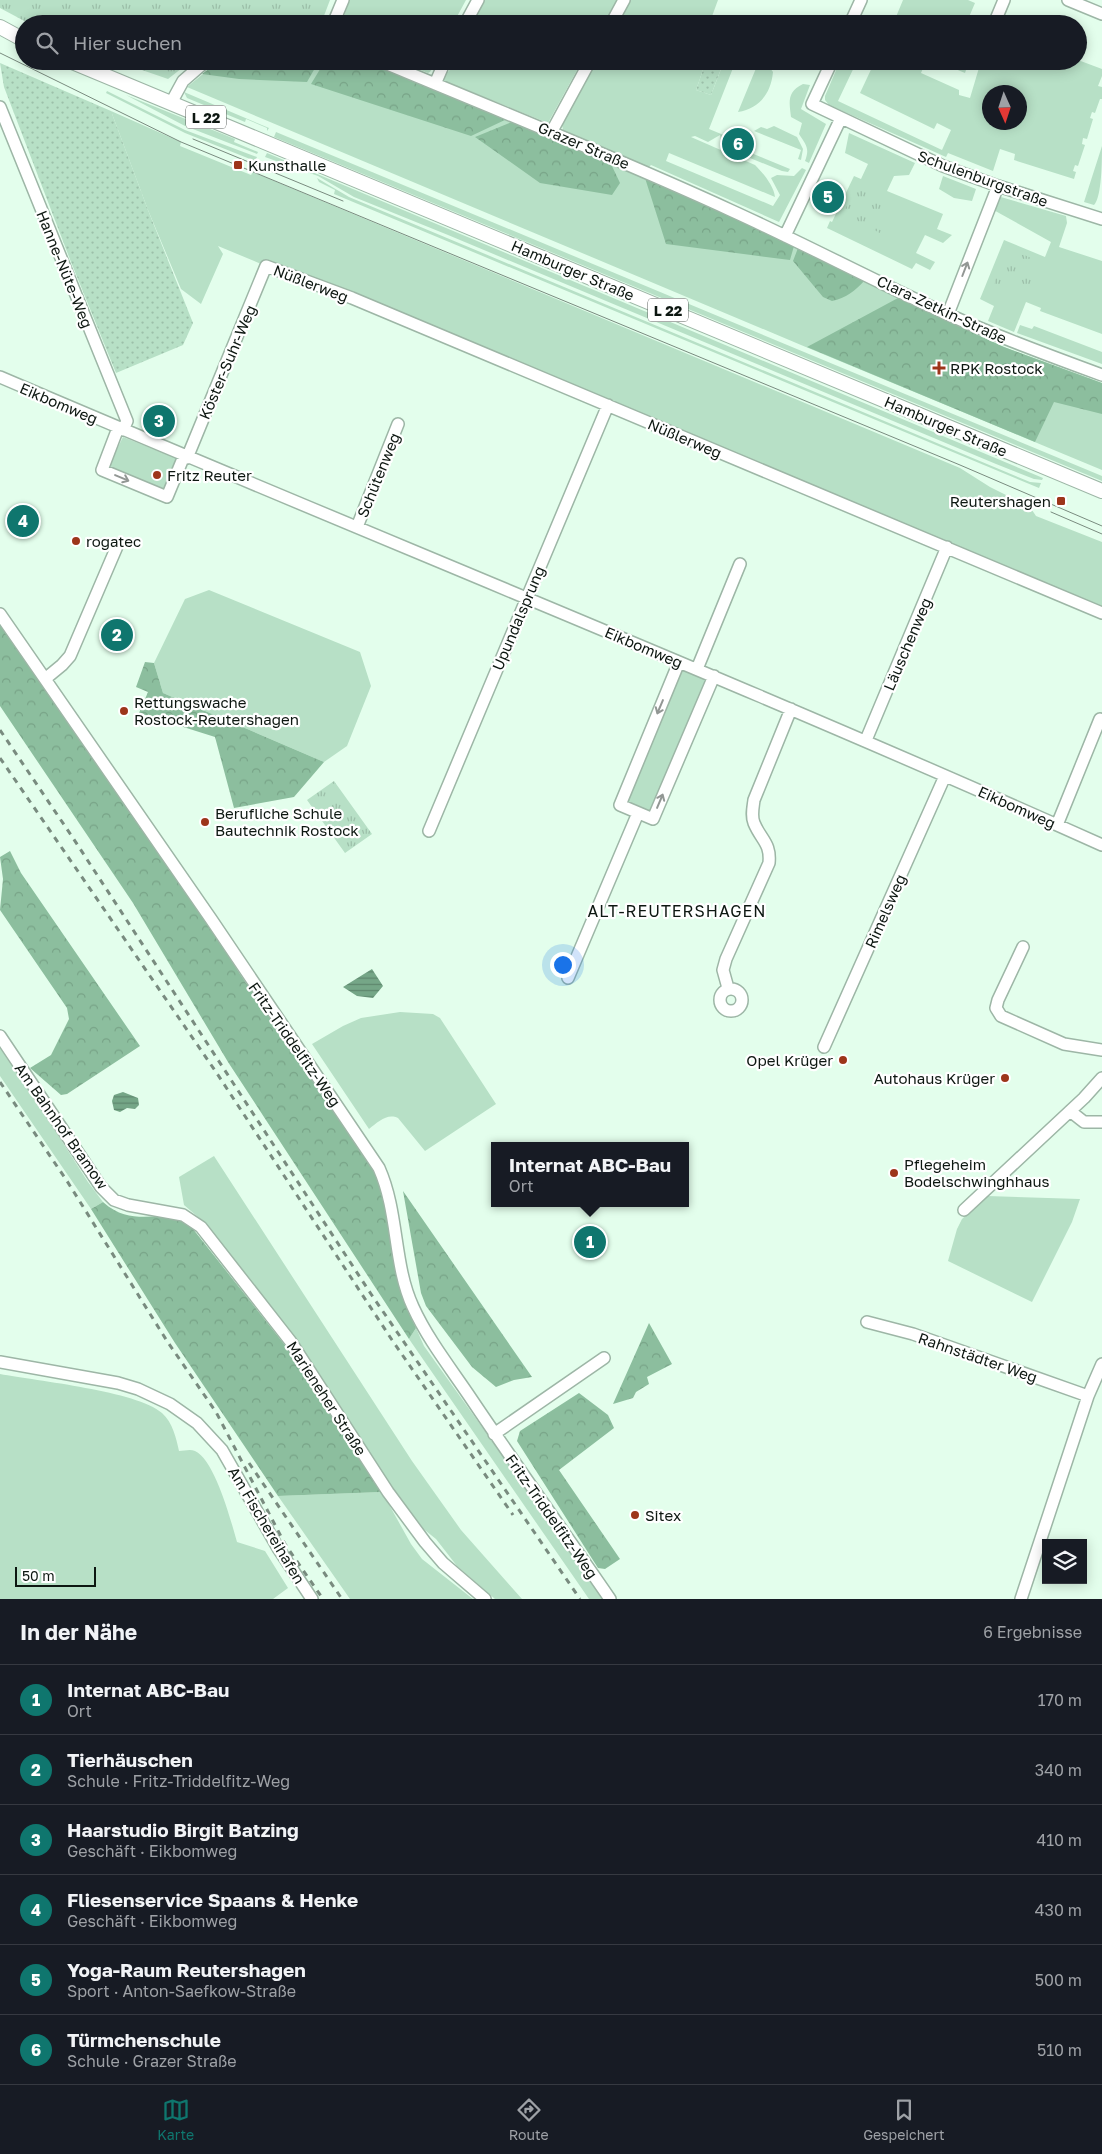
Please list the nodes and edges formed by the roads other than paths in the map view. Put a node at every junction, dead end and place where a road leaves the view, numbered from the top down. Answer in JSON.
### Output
{"nodes":[{"id":1,"x":343,"y":0,"type":"edge"},
{"id":2,"x":478,"y":0,"type":"edge"},
{"id":3,"x":624,"y":0,"type":"edge"},
{"id":4,"x":861,"y":0,"type":"edge"},
{"id":5,"x":1004,"y":0,"type":"edge"},
{"id":6,"x":1068,"y":0,"type":"edge"},
{"id":7,"x":1102,"y":14,"type":"edge"},
{"id":8,"x":337,"y":15,"type":"edge"},
{"id":9,"x":470,"y":15,"type":"edge"},
{"id":10,"x":616,"y":15,"type":"edge"},
{"id":11,"x":854,"y":15,"type":"edge"},
{"id":12,"x":998,"y":15,"type":"edge"},
{"id":13,"x":0,"y":27,"type":"edge"},
{"id":14,"x":15,"y":35,"type":"edge"},
{"id":15,"x":92,"y":70,"type":"edge"},
{"id":16,"x":196,"y":70,"type":"edge"},
{"id":17,"x":402,"y":70,"type":"edge"},
{"id":18,"x":441,"y":70,"type":"edge"},
{"id":19,"x":585,"y":70,"type":"edge"},
{"id":20,"x":828,"y":70,"type":"edge"},
{"id":21,"x":435,"y":84,"type":"junction"},
{"id":22,"x":171,"y":103,"type":"junction"},
{"id":23,"x":0,"y":107,"type":"edge"},
{"id":24,"x":841,"y":118,"type":"junction"},
{"id":25,"x":552,"y":131,"type":"junction"},
{"id":26,"x":998,"y":186,"type":"junction"},
{"id":27,"x":1102,"y":219,"type":"edge"},
{"id":28,"x":785,"y":236,"type":"junction"},
{"id":29,"x":266,"y":266,"type":"joint"},
{"id":30,"x":948,"y":314,"type":"junction"},
{"id":31,"x":1102,"y":375,"type":"edge"},
{"id":32,"x":0,"y":377,"type":"edge"},
{"id":33,"x":608,"y":405,"type":"junction"},
{"id":34,"x":398,"y":424,"type":"dead end"},
{"id":35,"x":121,"y":429,"type":"junction"},
{"id":36,"x":186,"y":457,"type":"junction"},
{"id":37,"x":1102,"y":490,"type":"edge"},
{"id":38,"x":357,"y":527,"type":"junction"},
{"id":39,"x":118,"y":544,"type":"dead end"},
{"id":40,"x":948,"y":547,"type":"junction"},
{"id":41,"x":740,"y":564,"type":"dead end"},
{"id":42,"x":526,"y":597,"type":"junction"},
{"id":43,"x":1102,"y":613,"type":"edge"},
{"id":44,"x":0,"y":614,"type":"edge"},
{"id":45,"x":679,"y":662,"type":"junction"},
{"id":46,"x":697,"y":669,"type":"junction"},
{"id":47,"x":714,"y":676,"type":"junction"},
{"id":48,"x":44,"y":679,"type":"junction"},
{"id":49,"x":791,"y":709,"type":"junction"},
{"id":50,"x":1100,"y":720,"type":"dead end"},
{"id":51,"x":866,"y":740,"type":"junction"},
{"id":52,"x":945,"y":776,"type":"junction"},
{"id":53,"x":638,"y":813,"type":"junction"},
{"id":54,"x":1057,"y":825,"type":"junction"},
{"id":55,"x":429,"y":831,"type":"dead end"},
{"id":56,"x":1102,"y":845,"type":"edge"},
{"id":57,"x":1023,"y":947,"type":"dead end"},
{"id":58,"x":568,"y":978,"type":"dead end"},
{"id":59,"x":728,"y":988,"type":"dead end"},
{"id":60,"x":0,"y":1036,"type":"edge"},
{"id":61,"x":824,"y":1047,"type":"dead end"},
{"id":62,"x":1102,"y":1050,"type":"edge"},
{"id":63,"x":1102,"y":1078,"type":"edge"},
{"id":64,"x":1070,"y":1111,"type":"junction"},
{"id":65,"x":1102,"y":1122,"type":"edge"},
{"id":66,"x":964,"y":1210,"type":"dead end"},
{"id":67,"x":161,"y":1211,"type":"joint"},
{"id":68,"x":867,"y":1322,"type":"dead end"},
{"id":69,"x":604,"y":1358,"type":"dead end"},
{"id":70,"x":0,"y":1362,"type":"edge"},
{"id":71,"x":1102,"y":1364,"type":"edge"},
{"id":72,"x":1088,"y":1396,"type":"junction"},
{"id":73,"x":494,"y":1434,"type":"junction"},
{"id":74,"x":312,"y":1599,"type":"edge"},
{"id":75,"x":485,"y":1599,"type":"edge"},
{"id":76,"x":610,"y":1599,"type":"edge"},
{"id":77,"x":1020,"y":1599,"type":"edge"}],
"edges":[{"from":1,"to":8,"type":"street"},
{"from":2,"to":9,"type":"street"},
{"from":3,"to":10,"type":"street"},
{"from":4,"to":11,"type":"street"},
{"from":5,"to":12,"type":"street"},
{"from":6,"to":7,"type":"street"},
{"from":13,"to":14,"type":"main road"},
{"from":15,"to":22,"type":"main road","name":"Hamburger Straße","number":"L 22"},
{"from":16,"to":22,"type":"street"},
{"from":17,"to":21,"type":"street","name":"Grazer Straße"},
{"from":18,"to":21,"type":"street"},
{"from":19,"to":25,"type":"street"},
{"from":20,"to":24,"type":"street","name":"Schulenburgstraße"},
{"from":21,"to":25,"type":"street","name":"Grazer Straße"},
{"from":22,"to":37,"type":"main road","name":"Hamburger Straße","number":"L 22"},
{"from":23,"to":35,"type":"street","name":"Hanne-Nüte-Weg"},
{"from":24,"to":26,"type":"street","name":"Schulenburgstraße"},
{"from":24,"to":28,"type":"street"},
{"from":25,"to":28,"type":"street","name":"Grazer Straße"},
{"from":26,"to":27,"type":"street","name":"Schulenburgstraße"},
{"from":30,"to":26,"type":"street","one_way":true},
{"from":28,"to":30,"type":"street","name":"Clara-Zetkin-Straße"},
{"from":29,"to":33,"type":"street","name":"Nüßlerweg"},
{"from":29,"to":36,"type":"street","name":"Köster-Suhr-Weg"},
{"from":30,"to":31,"type":"street","name":"Clara-Zetkin-Straße"},
{"from":32,"to":35,"type":"street","name":"Eikbomweg"},
{"from":33,"to":40,"type":"street","name":"Nüßlerweg"},
{"from":33,"to":42,"type":"street","name":"Upundalsprung"},
{"from":34,"to":38,"type":"street","name":"Schütenweg"},
{"from":35,"to":36,"type":"street","name":"Eikbomweg"},
{"from":35,"to":36,"type":"street","one_way":true},
{"from":36,"to":38,"type":"street","name":"Eikbomweg"},
{"from":38,"to":42,"type":"street","name":"Eikbomweg"},
{"from":39,"to":48,"type":"street"},
{"from":40,"to":43,"type":"street","name":"Nüßlerweg"},
{"from":40,"to":51,"type":"street","name":"Läuschenweg"},
{"from":41,"to":46,"type":"street"},
{"from":42,"to":45,"type":"street","name":"Eikbomweg"},
{"from":42,"to":55,"type":"street","name":"Upundalsprung"},
{"from":44,"to":48,"type":"street","name":"Fritz-Triddelfitz-Weg"},
{"from":45,"to":46,"type":"street","name":"Eikbomweg"},
{"from":45,"to":53,"type":"street","one_way":true},
{"from":46,"to":47,"type":"street","name":"Eikbomweg"},
{"from":47,"to":49,"type":"street","name":"Eikbomweg"},
{"from":53,"to":47,"type":"street","one_way":true},
{"from":48,"to":73,"type":"street","name":"Fritz-Triddelfitz-Weg"},
{"from":49,"to":51,"type":"street","name":"Eikbomweg"},
{"from":49,"to":59,"type":"street"},
{"from":50,"to":54,"type":"street"},
{"from":51,"to":52,"type":"street","name":"Eikbomweg"},
{"from":52,"to":54,"type":"street","name":"Eikbomweg"},
{"from":52,"to":61,"type":"street","name":"Rimelsweg"},
{"from":53,"to":58,"type":"street"},
{"from":54,"to":56,"type":"street","name":"Eikbomweg"},
{"from":57,"to":62,"type":"street"},
{"from":60,"to":67,"type":"street","name":"Am Bahnhof Bramow"},
{"from":63,"to":64,"type":"street"},
{"from":64,"to":65,"type":"street"},
{"from":64,"to":66,"type":"street"},
{"from":67,"to":75,"type":"street","name":"Marieneher Straße"},
{"from":68,"to":72,"type":"street","name":"Rahnstädter Weg"},
{"from":69,"to":73,"type":"street"},
{"from":70,"to":74,"type":"street","name":"Am Fischereihafen"},
{"from":71,"to":72,"type":"street"},
{"from":72,"to":77,"type":"street"},
{"from":73,"to":76,"type":"street","name":"Fritz-Triddelfitz-Weg"}]}
